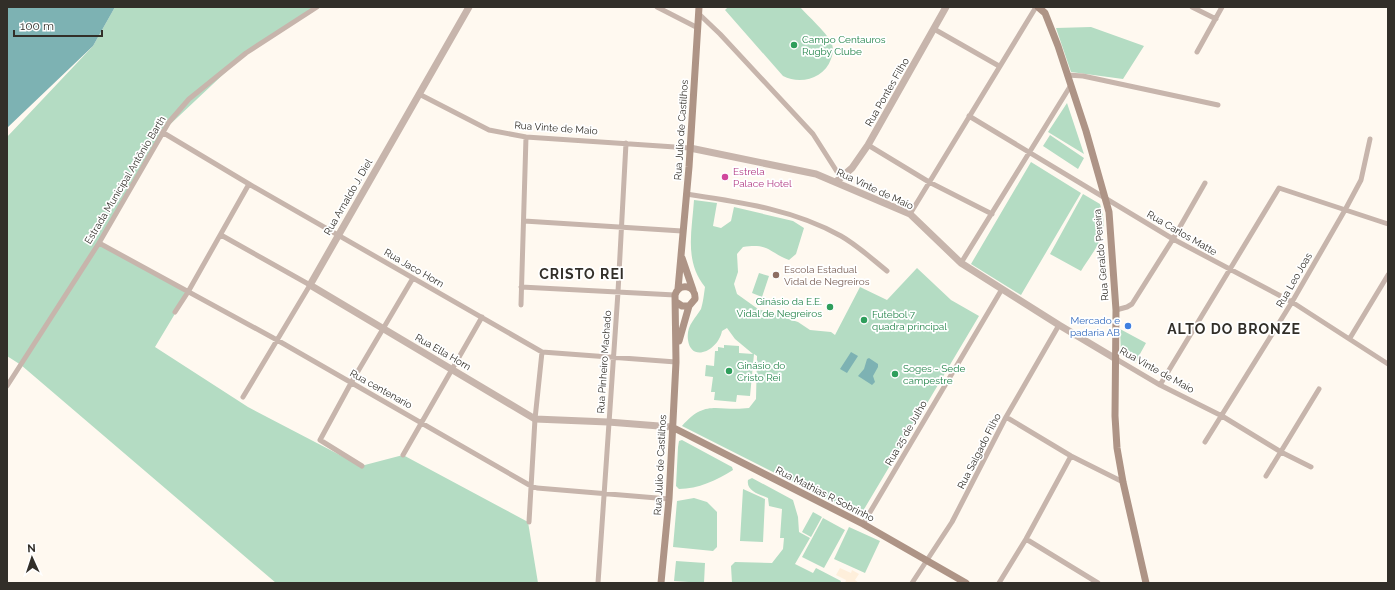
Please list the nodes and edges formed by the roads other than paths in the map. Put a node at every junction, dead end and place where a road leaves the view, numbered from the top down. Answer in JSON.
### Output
{"nodes":[{"id":1,"x":317,"y":7,"type":"edge"},
{"id":2,"x":469,"y":7,"type":"edge"},
{"id":3,"x":657,"y":7,"type":"edge"},
{"id":4,"x":946,"y":7,"type":"edge"},
{"id":5,"x":1037,"y":7,"type":"edge"},
{"id":6,"x":1192,"y":7,"type":"edge"},
{"id":7,"x":1222,"y":7,"type":"edge"},
{"id":8,"x":699,"y":10,"type":"edge"},
{"id":9,"x":1216,"y":19,"type":"junction"},
{"id":10,"x":698,"y":28,"type":"junction"},
{"id":11,"x":934,"y":29,"type":"junction"},
{"id":12,"x":1197,"y":52,"type":"dead end"},
{"id":13,"x":999,"y":66,"type":"junction"},
{"id":14,"x":1067,"y":75,"type":"junction"},
{"id":15,"x":1071,"y":85,"type":"junction"},
{"id":16,"x":419,"y":94,"type":"junction"},
{"id":17,"x":1218,"y":105,"type":"dead end"},
{"id":18,"x":969,"y":116,"type":"junction"},
{"id":19,"x":162,"y":132,"type":"junction"},
{"id":20,"x":526,"y":137,"type":"junction"},
{"id":21,"x":1370,"y":139,"type":"dead end"},
{"id":22,"x":626,"y":143,"type":"junction"},
{"id":23,"x":868,"y":145,"type":"junction"},
{"id":24,"x":690,"y":148,"type":"junction"},
{"id":25,"x":1030,"y":152,"type":"junction"},
{"id":26,"x":839,"y":180,"type":"junction"},
{"id":27,"x":929,"y":182,"type":"junction"},
{"id":28,"x":1205,"y":183,"type":"dead end"},
{"id":29,"x":249,"y":184,"type":"junction"},
{"id":30,"x":686,"y":194,"type":"junction"},
{"id":31,"x":1106,"y":199,"type":"junction"},
{"id":32,"x":1345,"y":210,"type":"junction"},
{"id":33,"x":910,"y":214,"type":"junction"},
{"id":34,"x":992,"y":214,"type":"junction"},
{"id":35,"x":524,"y":221,"type":"junction"},
{"id":36,"x":1388,"y":224,"type":"edge"},
{"id":37,"x":621,"y":228,"type":"junction"},
{"id":38,"x":682,"y":231,"type":"junction"},
{"id":39,"x":338,"y":234,"type":"junction"},
{"id":40,"x":221,"y":235,"type":"junction"},
{"id":41,"x":1173,"y":239,"type":"junction"},
{"id":42,"x":99,"y":243,"type":"junction"},
{"id":43,"x":680,"y":254,"type":"junction"},
{"id":44,"x":961,"y":263,"type":"junction"},
{"id":45,"x":887,"y":271,"type":"dead end"},
{"id":46,"x":1229,"y":271,"type":"junction"},
{"id":47,"x":1388,"y":275,"type":"edge"},
{"id":48,"x":413,"y":278,"type":"junction"},
{"id":49,"x":310,"y":285,"type":"junction"},
{"id":50,"x":522,"y":287,"type":"junction"},
{"id":51,"x":1002,"y":289,"type":"junction"},
{"id":52,"x":693,"y":290,"type":"junction"},
{"id":53,"x":188,"y":292,"type":"junction"},
{"id":54,"x":618,"y":292,"type":"junction"},
{"id":55,"x":676,"y":296,"type":"junction"},
{"id":56,"x":1292,"y":302,"type":"junction"},
{"id":57,"x":521,"y":305,"type":"dead end"},
{"id":58,"x":689,"y":306,"type":"junction"},
{"id":59,"x":1116,"y":310,"type":"junction"},
{"id":60,"x":175,"y":312,"type":"dead end"},
{"id":61,"x":482,"y":317,"type":"junction"},
{"id":62,"x":1059,"y":325,"type":"junction"},
{"id":63,"x":382,"y":329,"type":"junction"},
{"id":64,"x":1350,"y":338,"type":"junction"},
{"id":65,"x":276,"y":340,"type":"junction"},
{"id":66,"x":676,"y":348,"type":"junction"},
{"id":67,"x":542,"y":352,"type":"junction"},
{"id":68,"x":612,"y":358,"type":"junction"},
{"id":69,"x":1116,"y":359,"type":"junction"},
{"id":70,"x":676,"y":362,"type":"junction"},
{"id":71,"x":1388,"y":364,"type":"edge"},
{"id":72,"x":452,"y":368,"type":"junction"},
{"id":73,"x":351,"y":383,"type":"junction"},
{"id":74,"x":1160,"y":385,"type":"junction"},
{"id":75,"x":7,"y":386,"type":"edge"},
{"id":76,"x":1319,"y":389,"type":"dead end"},
{"id":77,"x":243,"y":397,"type":"dead end"},
{"id":78,"x":1222,"y":416,"type":"junction"},
{"id":79,"x":1006,"y":418,"type":"junction"},
{"id":80,"x":534,"y":419,"type":"junction"},
{"id":81,"x":421,"y":422,"type":"junction"},
{"id":82,"x":608,"y":422,"type":"junction"},
{"id":83,"x":672,"y":427,"type":"junction"},
{"id":84,"x":1205,"y":442,"type":"dead end"},
{"id":85,"x":1281,"y":452,"type":"junction"},
{"id":86,"x":403,"y":455,"type":"dead end"},
{"id":87,"x":1071,"y":456,"type":"junction"},
{"id":88,"x":362,"y":466,"type":"dead end"},
{"id":89,"x":1310,"y":467,"type":"dead end"},
{"id":90,"x":1266,"y":476,"type":"dead end"},
{"id":91,"x":1122,"y":482,"type":"junction"},
{"id":92,"x":531,"y":486,"type":"junction"},
{"id":93,"x":604,"y":495,"type":"junction"},
{"id":94,"x":669,"y":499,"type":"junction"},
{"id":95,"x":529,"y":522,"type":"dead end"},
{"id":96,"x":863,"y":524,"type":"junction"},
{"id":97,"x":1026,"y":539,"type":"junction"},
{"id":98,"x":926,"y":560,"type":"junction"},
{"id":99,"x":598,"y":583,"type":"edge"},
{"id":100,"x":661,"y":583,"type":"edge"},
{"id":101,"x":912,"y":583,"type":"edge"},
{"id":102,"x":966,"y":583,"type":"edge"},
{"id":103,"x":999,"y":583,"type":"edge"},
{"id":104,"x":1098,"y":583,"type":"edge"},
{"id":105,"x":1146,"y":583,"type":"edge"}],
"edges":[{"from":1,"to":19,"type":"street","name":"Estrada Municipal Antônio Barth"},
{"from":2,"to":16,"type":"street","name":"Rua Arnaldo J. Diel"},
{"from":3,"to":10,"type":"street"},
{"from":4,"to":11,"type":"street","name":"Rua Pontes Filho"},
{"from":5,"to":13,"type":"street"},
{"from":5,"to":14,"type":"main road","name":"Rua Geraldo Pereira"},
{"from":6,"to":9,"type":"street"},
{"from":7,"to":9,"type":"street"},
{"from":8,"to":10,"type":"main road","name":"Rua Julio de Castilhos"},
{"from":8,"to":26,"type":"street"},
{"from":9,"to":12,"type":"street"},
{"from":10,"to":24,"type":"main road","name":"Rua Julio de Castilhos"},
{"from":11,"to":13,"type":"street"},
{"from":11,"to":23,"type":"street","name":"Rua Pontes Filho"},
{"from":13,"to":18,"type":"street"},
{"from":14,"to":15,"type":"main road","name":"Rua Geraldo Pereira"},
{"from":14,"to":17,"type":"street"},
{"from":15,"to":25,"type":"street"},
{"from":15,"to":31,"type":"main road","name":"Rua Geraldo Pereira"},
{"from":16,"to":20,"type":"street","name":"Rua Vinte de Maio"},
{"from":16,"to":39,"type":"street","name":"Rua Arnaldo J. Diel"},
{"from":18,"to":25,"type":"street","name":"Rua Carlos Matte"},
{"from":18,"to":27,"type":"street"},
{"from":19,"to":29,"type":"street","name":"Rua Jaco Horn"},
{"from":19,"to":42,"type":"street","name":"Estrada Municipal Antônio Barth"},
{"from":20,"to":22,"type":"street","name":"Rua Vinte de Maio"},
{"from":20,"to":35,"type":"street"},
{"from":21,"to":32,"type":"street","name":"Rua Leo Joas"},
{"from":22,"to":24,"type":"street","name":"Rua Vinte de Maio"},
{"from":22,"to":37,"type":"street","name":"Rua Pinheiro Machado"},
{"from":23,"to":26,"type":"street","name":"Rua Pontes Filho"},
{"from":23,"to":27,"type":"street"},
{"from":24,"to":26,"type":"street","name":"Rua Vinte de Maio"},
{"from":24,"to":30,"type":"main road","name":"Rua Julio de Castilhos"},
{"from":25,"to":31,"type":"street","name":"Rua Carlos Matte"},
{"from":25,"to":34,"type":"street"},
{"from":26,"to":33,"type":"street","name":"Rua Vinte de Maio"},
{"from":27,"to":33,"type":"street"},
{"from":27,"to":34,"type":"street"},
{"from":28,"to":41,"type":"street"},
{"from":29,"to":39,"type":"street","name":"Rua Jaco Horn"},
{"from":29,"to":40,"type":"street"},
{"from":30,"to":38,"type":"main road","name":"Rua Julio de Castilhos"},
{"from":30,"to":45,"type":"street"},
{"from":31,"to":41,"type":"street","name":"Rua Carlos Matte"},
{"from":31,"to":59,"type":"main road","name":"Rua Geraldo Pereira"},
{"from":32,"to":36,"type":"street"},
{"from":32,"to":46,"type":"street"},
{"from":32,"to":56,"type":"street","name":"Rua Leo Joas"},
{"from":33,"to":44,"type":"street","name":"Rua Vinte de Maio"},
{"from":34,"to":44,"type":"street"},
{"from":35,"to":37,"type":"street"},
{"from":35,"to":50,"type":"street"},
{"from":37,"to":38,"type":"street"},
{"from":37,"to":54,"type":"street","name":"Rua Pinheiro Machado"},
{"from":38,"to":43,"type":"main road","name":"Rua Julio de Castilhos"},
{"from":39,"to":48,"type":"street","name":"Rua Jaco Horn"},
{"from":39,"to":49,"type":"street","name":"Rua Arnaldo J. Diel"},
{"from":40,"to":49,"type":"street","name":"Rua Ella Horn"},
{"from":40,"to":53,"type":"street"},
{"from":41,"to":46,"type":"street","name":"Rua Carlos Matte"},
{"from":41,"to":59,"type":"street"},
{"from":42,"to":53,"type":"street","name":"Rua centenario"},
{"from":42,"to":75,"type":"street","name":"Estrada Municipal Antônio Barth"},
{"from":43,"to":52,"type":"main road","name":"Rua Julio de Castilhos"},
{"from":43,"to":55,"type":"main road","name":"Rua Julio de Castilhos"},
{"from":44,"to":51,"type":"street","name":"Rua Vinte de Maio"},
{"from":46,"to":56,"type":"street","name":"Rua Carlos Matte"},
{"from":46,"to":74,"type":"street"},
{"from":47,"to":64,"type":"street"},
{"from":48,"to":61,"type":"street","name":"Rua Jaco Horn"},
{"from":48,"to":63,"type":"street"},
{"from":49,"to":63,"type":"street","name":"Rua Ella Horn"},
{"from":49,"to":65,"type":"street","name":"Rua Arnaldo J. Diel"},
{"from":50,"to":54,"type":"street"},
{"from":50,"to":57,"type":"street"},
{"from":51,"to":62,"type":"street","name":"Rua Vinte de Maio"},
{"from":51,"to":96,"type":"street","name":"Rua 25 de Julho"},
{"from":52,"to":55,"type":"main road"},
{"from":52,"to":58,"type":"main road"},
{"from":53,"to":60,"type":"street"},
{"from":53,"to":65,"type":"street","name":"Rua centenario"},
{"from":54,"to":55,"type":"street"},
{"from":54,"to":68,"type":"street","name":"Rua Pinheiro Machado"},
{"from":55,"to":58,"type":"main road"},
{"from":55,"to":66,"type":"main road","name":"Rua Julio de Castilhos"},
{"from":56,"to":64,"type":"street","name":"Rua Carlos Matte"},
{"from":56,"to":78,"type":"street","name":"Rua Leo Joas"},
{"from":58,"to":66,"type":"main road","name":"Rua Julio de Castilhos"},
{"from":59,"to":69,"type":"main road","name":"Rua Geraldo Pereira"},
{"from":61,"to":67,"type":"street","name":"Rua Jaco Horn"},
{"from":61,"to":72,"type":"street"},
{"from":62,"to":69,"type":"street","name":"Rua Vinte de Maio"},
{"from":62,"to":79,"type":"street","name":"Rua Salgado Filho"},
{"from":63,"to":72,"type":"street","name":"Rua Ella Horn"},
{"from":63,"to":73,"type":"street"},
{"from":64,"to":71,"type":"street","name":"Rua Carlos Matte"},
{"from":65,"to":73,"type":"street","name":"Rua centenario"},
{"from":65,"to":77,"type":"street","name":"Rua Arnaldo J. Diel"},
{"from":66,"to":70,"type":"main road","name":"Rua Julio de Castilhos"},
{"from":67,"to":68,"type":"street","name":"Rua Jaco Horn"},
{"from":67,"to":80,"type":"street"},
{"from":68,"to":70,"type":"street","name":"Rua Jaco Horn"},
{"from":68,"to":82,"type":"street","name":"Rua Pinheiro Machado"},
{"from":69,"to":74,"type":"street","name":"Rua Vinte de Maio"},
{"from":69,"to":91,"type":"main road","name":"Rua Geraldo Pereira"},
{"from":70,"to":83,"type":"main road","name":"Rua Julio de Castilhos"},
{"from":72,"to":80,"type":"street","name":"Rua Ella Horn"},
{"from":72,"to":81,"type":"street"},
{"from":73,"to":81,"type":"street","name":"Rua centenario"},
{"from":73,"to":88,"type":"street"},
{"from":74,"to":78,"type":"street","name":"Rua Vinte de Maio"},
{"from":76,"to":85,"type":"street"},
{"from":78,"to":84,"type":"street","name":"Rua Leo Joas"},
{"from":78,"to":85,"type":"street","name":"Rua Vinte de Maio"},
{"from":79,"to":87,"type":"street"},
{"from":79,"to":98,"type":"street","name":"Rua Salgado Filho"},
{"from":80,"to":82,"type":"street","name":"Rua Ella Horn"},
{"from":80,"to":92,"type":"street"},
{"from":81,"to":86,"type":"street"},
{"from":81,"to":92,"type":"street","name":"Rua centenario"},
{"from":82,"to":83,"type":"street","name":"Rua Ella Horn"},
{"from":82,"to":93,"type":"street","name":"Rua Pinheiro Machado"},
{"from":83,"to":94,"type":"main road","name":"Rua Julio de Castilhos"},
{"from":83,"to":96,"type":"main road","name":"Rua Mathias R Sobrinho"},
{"from":85,"to":89,"type":"street","name":"Rua Vinte de Maio"},
{"from":85,"to":90,"type":"street"},
{"from":87,"to":91,"type":"street"},
{"from":87,"to":97,"type":"street"},
{"from":91,"to":105,"type":"main road","name":"Rua Geraldo Pereira"},
{"from":92,"to":93,"type":"street","name":"Rua centenario"},
{"from":92,"to":95,"type":"street"},
{"from":93,"to":94,"type":"street","name":"Rua centenario"},
{"from":93,"to":99,"type":"street","name":"Rua Pinheiro Machado"},
{"from":94,"to":100,"type":"main road","name":"Rua Julio de Castilhos"},
{"from":96,"to":98,"type":"main road","name":"Rua Mathias R Sobrinho"},
{"from":97,"to":103,"type":"street"},
{"from":97,"to":104,"type":"street"},
{"from":98,"to":101,"type":"street","name":"Rua Salgado Filho"},
{"from":98,"to":102,"type":"main road","name":"Rua Mathias R Sobrinho"}]}
